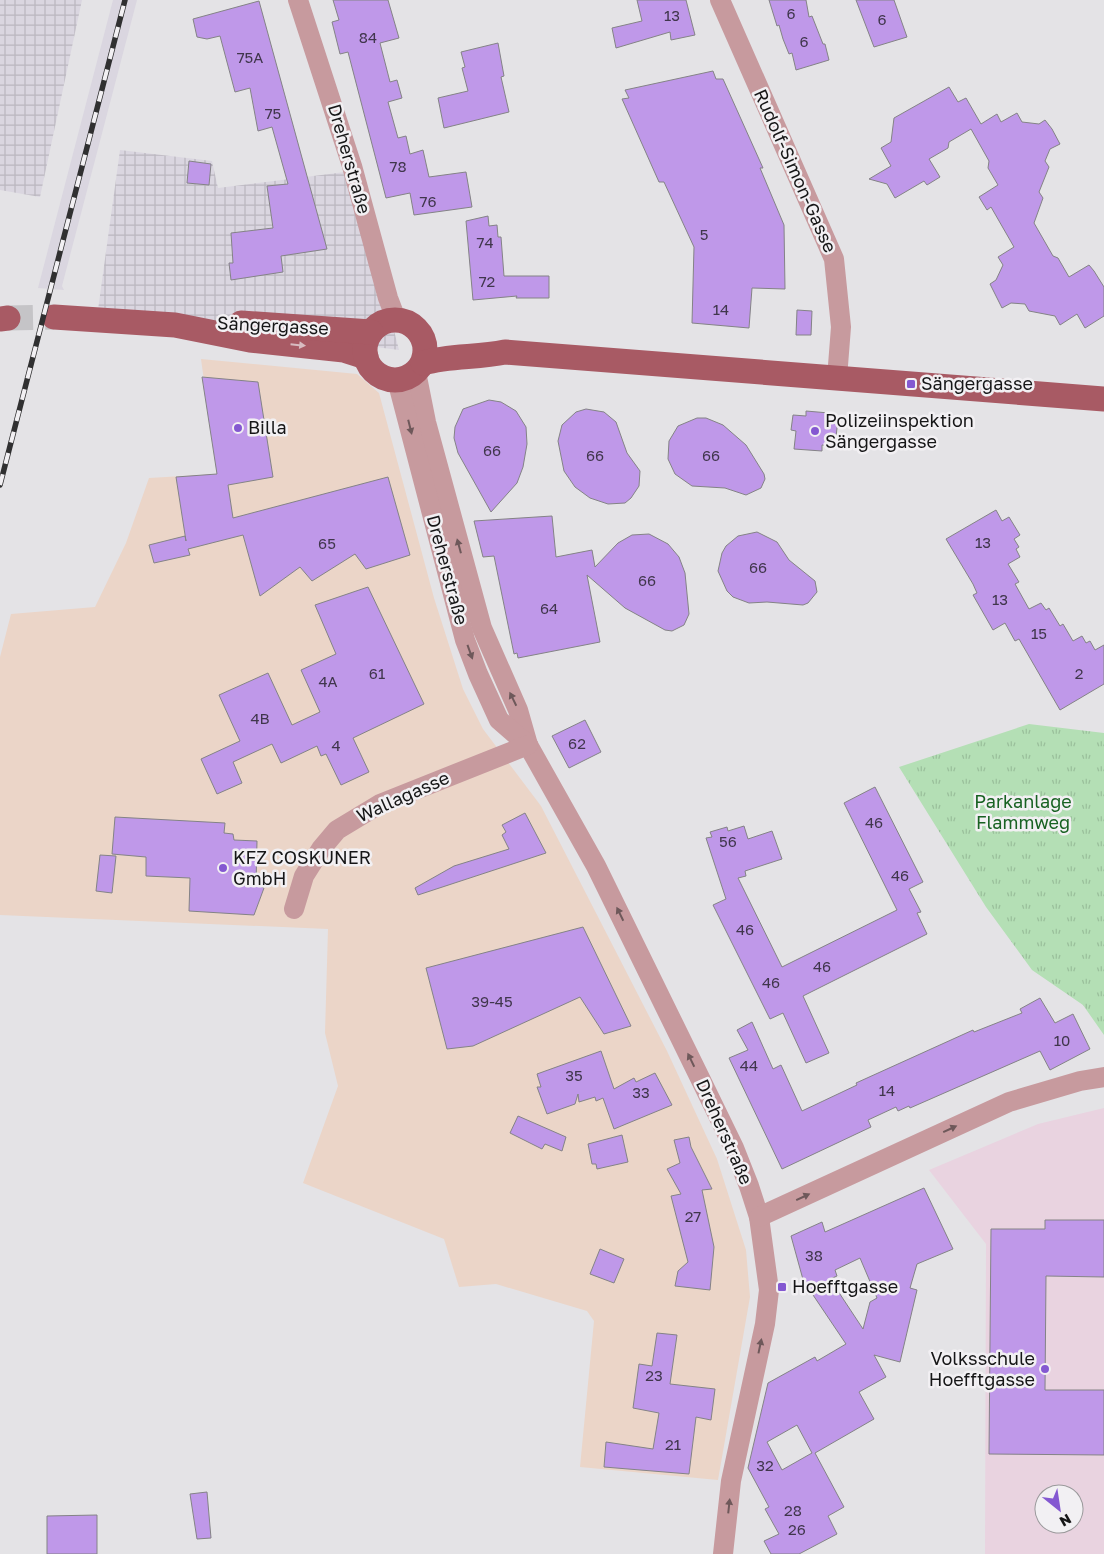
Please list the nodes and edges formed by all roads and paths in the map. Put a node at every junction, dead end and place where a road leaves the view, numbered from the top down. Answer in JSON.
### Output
{"nodes":[{"id":1,"x":298,"y":0,"type":"edge"},
{"id":2,"x":720,"y":0,"type":"edge"},
{"id":3,"x":54,"y":317,"type":"tunnel mouth"},
{"id":4,"x":396,"y":319,"type":"junction"},
{"id":5,"x":175,"y":324,"type":"junction"},
{"id":6,"x":371,"y":332,"type":"junction"},
{"id":7,"x":421,"y":333,"type":"junction"},
{"id":8,"x":505,"y":352,"type":"junction"},
{"id":9,"x":366,"y":357,"type":"junction"},
{"id":10,"x":412,"y":372,"type":"junction"},
{"id":11,"x":837,"y":378,"type":"junction"},
{"id":12,"x":1104,"y":399,"type":"edge"},
{"id":13,"x":528,"y":745,"type":"junction"},
{"id":14,"x":294,"y":909,"type":"dead end"},
{"id":15,"x":1104,"y":1077,"type":"edge"},
{"id":16,"x":759,"y":1217,"type":"junction"},
{"id":17,"x":723,"y":1554,"type":"edge"}],
"edges":[{"from":1,"to":4,"type":"street","name":"Dreherstraße"},
{"from":2,"to":11,"type":"street","name":"Rudolf-Simon-Gasse"},
{"from":3,"to":5,"type":"main road","name":"Sängergasse"},
{"from":4,"to":6,"type":"main road"},
{"from":4,"to":7,"type":"main road"},
{"from":5,"to":6,"type":"main road","name":"Sängergasse"},
{"from":5,"to":9,"type":"main road","name":"Sängergasse","one_way":true},
{"from":6,"to":9,"type":"main road"},
{"from":7,"to":8,"type":"main road"},
{"from":7,"to":10,"type":"main road"},
{"from":8,"to":10,"type":"main road"},
{"from":8,"to":11,"type":"main road"},
{"from":9,"to":10,"type":"main road"},
{"from":10,"to":13,"type":"street","name":"Dreherstraße"},
{"from":11,"to":12,"type":"main road"},
{"from":13,"to":14,"type":"street","name":"Wallagasse"},
{"from":16,"to":13,"type":"street","name":"Dreherstraße","one_way":true},
{"from":16,"to":15,"type":"street","one_way":true},
{"from":17,"to":16,"type":"street","name":"Dreherstraße","one_way":true}]}
